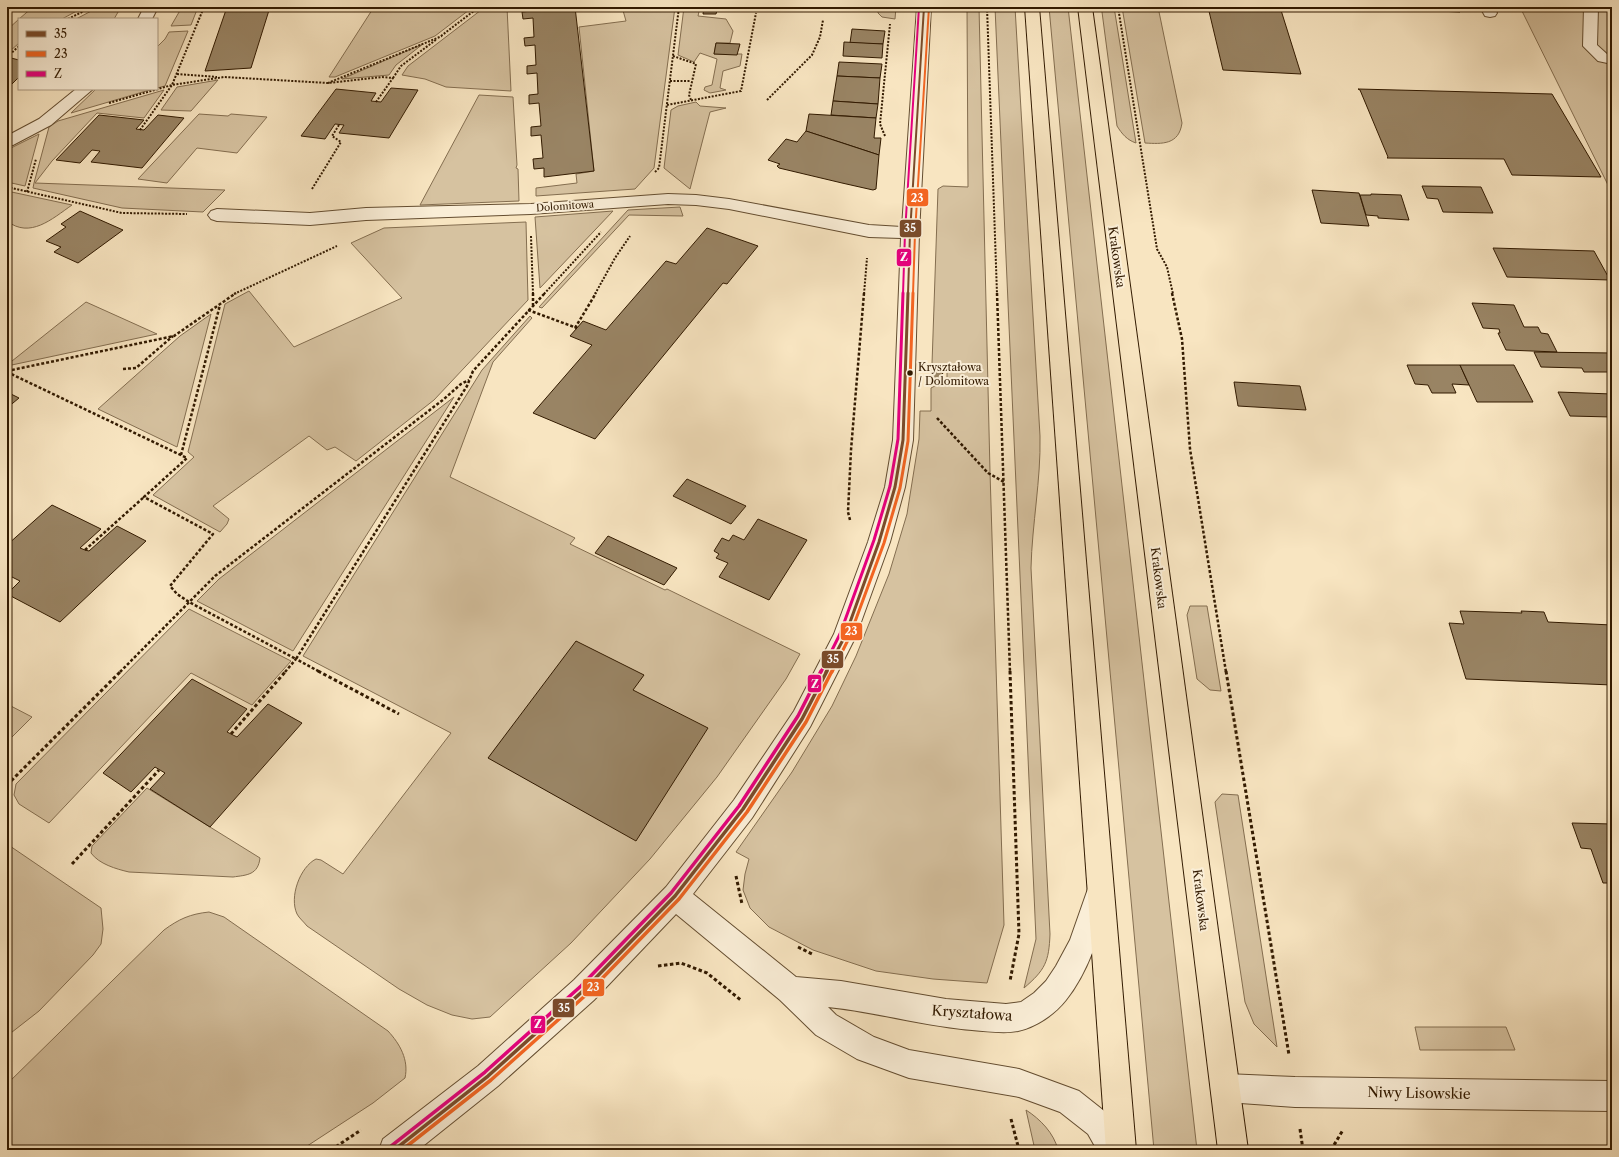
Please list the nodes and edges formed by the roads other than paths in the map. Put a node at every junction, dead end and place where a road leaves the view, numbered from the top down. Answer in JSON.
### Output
{"nodes":[{"id":1,"x":151,"y":7,"type":"edge"},
{"id":2,"x":924,"y":7,"type":"edge"},
{"id":3,"x":1032,"y":7,"type":"edge"},
{"id":4,"x":1085,"y":7,"type":"edge"},
{"id":5,"x":1591,"y":7,"type":"edge"},
{"id":6,"x":146,"y":18,"type":"edge"},
{"id":7,"x":1612,"y":60,"type":"edge"},
{"id":8,"x":84,"y":90,"type":"edge"},
{"id":9,"x":7,"y":142,"type":"edge"},
{"id":10,"x":217,"y":215,"type":"road end"},
{"id":11,"x":910,"y":233,"type":"junction"},
{"id":12,"x":1101,"y":885,"type":"junction"},
{"id":13,"x":675,"y":896,"type":"junction"},
{"id":14,"x":790,"y":990,"type":"junction"},
{"id":15,"x":1226,"y":1088,"type":"junction"},
{"id":16,"x":1612,"y":1096,"type":"edge"},
{"id":17,"x":394,"y":1150,"type":"edge"},
{"id":18,"x":1114,"y":1150,"type":"edge"},
{"id":19,"x":1121,"y":1150,"type":"edge"},
{"id":20,"x":1233,"y":1150,"type":"edge"}],
"edges":[{"from":1,"to":6,"type":"street"},
{"from":2,"to":11,"type":"street"},
{"from":3,"to":12,"type":"main road"},
{"from":4,"to":15,"type":"main road","name":"Krakowska"},
{"from":5,"to":7,"type":"street"},
{"from":8,"to":9,"type":"street"},
{"from":10,"to":11,"type":"street","name":"Dolomitowa"},
{"from":11,"to":13,"type":"street"},
{"from":12,"to":14,"type":"street","name":"Kryształowa"},
{"from":12,"to":19,"type":"main road"},
{"from":13,"to":14,"type":"street"},
{"from":13,"to":17,"type":"street"},
{"from":14,"to":18,"type":"street"},
{"from":15,"to":16,"type":"street","name":"Niwy Lisowskie"},
{"from":15,"to":20,"type":"main road","name":"Krakowska"}]}
